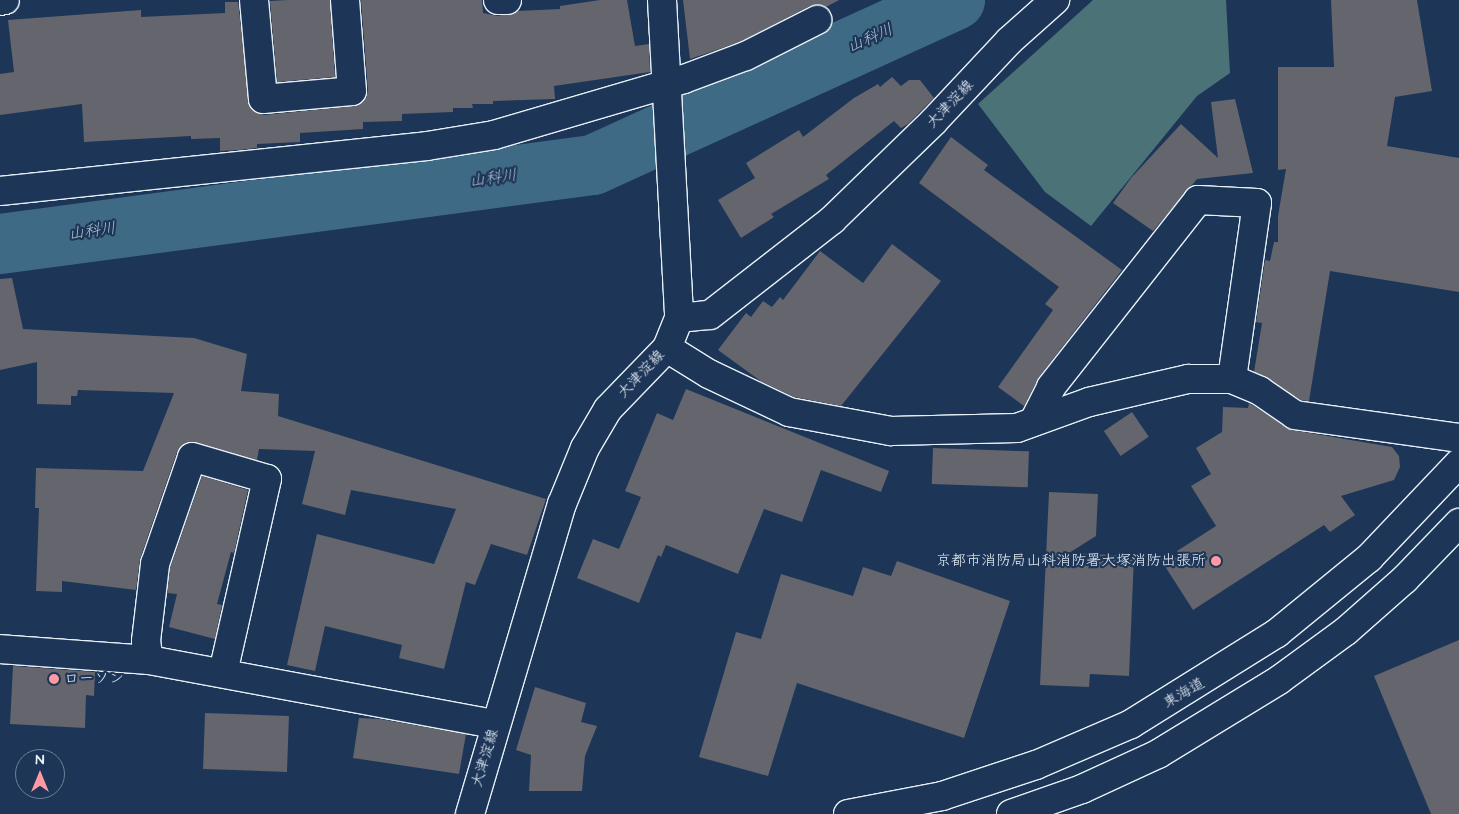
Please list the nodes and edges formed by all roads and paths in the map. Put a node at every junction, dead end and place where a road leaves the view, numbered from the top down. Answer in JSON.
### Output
{"nodes":[{"id":1,"x":5,"y":0,"type":"edge"},
{"id":2,"x":254,"y":0,"type":"edge"},
{"id":3,"x":346,"y":0,"type":"edge"},
{"id":4,"x":498,"y":0,"type":"edge"},
{"id":5,"x":507,"y":0,"type":"edge"},
{"id":6,"x":662,"y":0,"type":"edge"},
{"id":7,"x":1055,"y":0,"type":"edge"},
{"id":8,"x":0,"y":1,"type":"edge"},
{"id":9,"x":817,"y":20,"type":"dead end"},
{"id":10,"x":668,"y":88,"type":"junction"},
{"id":11,"x":0,"y":191,"type":"edge"},
{"id":12,"x":679,"y":318,"type":"junction"},
{"id":13,"x":668,"y":348,"type":"junction"},
{"id":14,"x":1232,"y":379,"type":"junction"},
{"id":15,"x":1034,"y":421,"type":"junction"},
{"id":16,"x":1459,"y":438,"type":"edge"},
{"id":17,"x":1459,"y":463,"type":"edge"},
{"id":18,"x":1459,"y":523,"type":"edge"},
{"id":19,"x":0,"y":649,"type":"edge"},
{"id":20,"x":149,"y":660,"type":"junction"},
{"id":21,"x":224,"y":672,"type":"junction"},
{"id":22,"x":495,"y":724,"type":"junction"},
{"id":23,"x":470,"y":814,"type":"edge"},
{"id":24,"x":848,"y":814,"type":"edge"},
{"id":25,"x":1012,"y":814,"type":"edge"}],
"edges":[{"from":1,"to":8,"type":"main road"},
{"from":2,"to":3,"type":"main road"},
{"from":4,"to":5,"type":"main road"},
{"from":6,"to":10,"type":"main road"},
{"from":7,"to":12,"type":"main road","name":"大津淀線"},
{"from":9,"to":10,"type":"main road"},
{"from":10,"to":11,"type":"main road"},
{"from":10,"to":12,"type":"main road"},
{"from":12,"to":13,"type":"main road","name":"大津淀線"},
{"from":13,"to":15,"type":"main road"},
{"from":13,"to":22,"type":"main road","name":"大津淀線"},
{"from":14,"to":15,"type":"main road"},
{"from":14,"to":15,"type":"main road"},
{"from":14,"to":16,"type":"main road"},
{"from":17,"to":24,"type":"main road","name":"東海道"},
{"from":18,"to":25,"type":"main road"},
{"from":19,"to":20,"type":"main road"},
{"from":20,"to":21,"type":"main road"},
{"from":20,"to":21,"type":"main road"},
{"from":21,"to":22,"type":"main road"},
{"from":22,"to":23,"type":"main road","name":"大津淀線"}]}
